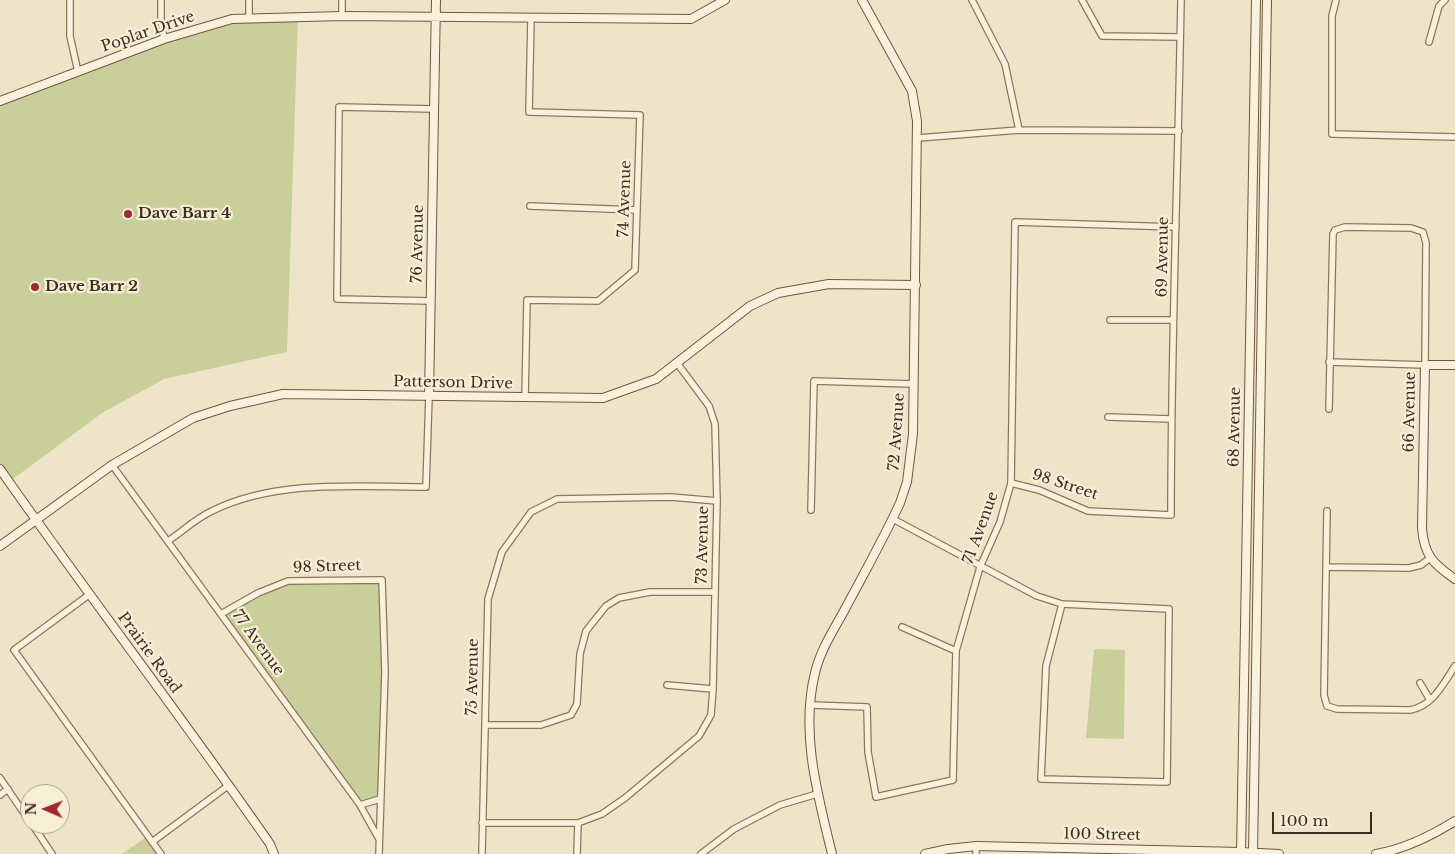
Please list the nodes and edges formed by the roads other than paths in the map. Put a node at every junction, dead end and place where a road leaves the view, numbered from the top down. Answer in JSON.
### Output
{"nodes":[{"id":1,"x":70,"y":0,"type":"edge"},
{"id":2,"x":161,"y":0,"type":"edge"},
{"id":3,"x":249,"y":0,"type":"edge"},
{"id":4,"x":342,"y":0,"type":"edge"},
{"id":5,"x":436,"y":0,"type":"edge"},
{"id":6,"x":725,"y":0,"type":"edge"},
{"id":7,"x":862,"y":0,"type":"edge"},
{"id":8,"x":972,"y":0,"type":"edge"},
{"id":9,"x":1082,"y":0,"type":"edge"},
{"id":10,"x":1180,"y":0,"type":"edge"},
{"id":11,"x":1256,"y":0,"type":"edge"},
{"id":12,"x":1266,"y":0,"type":"edge"},
{"id":13,"x":1336,"y":0,"type":"edge"},
{"id":14,"x":1446,"y":0,"type":"edge"},
{"id":15,"x":342,"y":16,"type":"junction"},
{"id":16,"x":436,"y":17,"type":"junction"},
{"id":17,"x":249,"y":18,"type":"junction"},
{"id":18,"x":532,"y":19,"type":"junction"},
{"id":19,"x":1180,"y":37,"type":"junction"},
{"id":20,"x":164,"y":39,"type":"junction"},
{"id":21,"x":1429,"y":42,"type":"dead end"},
{"id":22,"x":78,"y":72,"type":"junction"},
{"id":23,"x":0,"y":101,"type":"edge"},
{"id":24,"x":434,"y":109,"type":"junction"},
{"id":25,"x":1019,"y":130,"type":"junction"},
{"id":26,"x":1179,"y":131,"type":"junction"},
{"id":27,"x":1455,"y":137,"type":"edge"},
{"id":28,"x":918,"y":138,"type":"junction"},
{"id":29,"x":530,"y":206,"type":"dead end"},
{"id":30,"x":636,"y":210,"type":"junction"},
{"id":31,"x":1176,"y":227,"type":"junction"},
{"id":32,"x":916,"y":285,"type":"junction"},
{"id":33,"x":431,"y":301,"type":"junction"},
{"id":34,"x":1110,"y":320,"type":"dead end"},
{"id":35,"x":1174,"y":320,"type":"junction"},
{"id":36,"x":1329,"y":362,"type":"junction"},
{"id":37,"x":677,"y":363,"type":"junction"},
{"id":38,"x":1425,"y":365,"type":"junction"},
{"id":39,"x":1455,"y":365,"type":"edge"},
{"id":40,"x":913,"y":384,"type":"junction"},
{"id":41,"x":429,"y":396,"type":"junction"},
{"id":42,"x":525,"y":398,"type":"junction"},
{"id":43,"x":1329,"y":409,"type":"dead end"},
{"id":44,"x":1108,"y":417,"type":"dead end"},
{"id":45,"x":1171,"y":419,"type":"junction"},
{"id":46,"x":112,"y":465,"type":"junction"},
{"id":47,"x":0,"y":469,"type":"edge"},
{"id":48,"x":1011,"y":483,"type":"junction"},
{"id":49,"x":717,"y":501,"type":"junction"},
{"id":50,"x":811,"y":510,"type":"dead end"},
{"id":51,"x":1327,"y":511,"type":"dead end"},
{"id":52,"x":1171,"y":515,"type":"joint"},
{"id":53,"x":893,"y":518,"type":"junction"},
{"id":54,"x":36,"y":520,"type":"junction"},
{"id":55,"x":168,"y":542,"type":"junction"},
{"id":56,"x":0,"y":546,"type":"edge"},
{"id":57,"x":1430,"y":558,"type":"junction"},
{"id":58,"x":980,"y":567,"type":"junction"},
{"id":59,"x":1326,"y":567,"type":"junction"},
{"id":60,"x":1455,"y":579,"type":"edge"},
{"id":61,"x":714,"y":592,"type":"junction"},
{"id":62,"x":90,"y":594,"type":"junction"},
{"id":63,"x":1062,"y":604,"type":"junction"},
{"id":64,"x":221,"y":614,"type":"junction"},
{"id":65,"x":902,"y":628,"type":"dead end"},
{"id":66,"x":956,"y":651,"type":"junction"},
{"id":67,"x":1455,"y":666,"type":"edge"},
{"id":68,"x":1420,"y":683,"type":"dead end"},
{"id":69,"x":667,"y":685,"type":"dead end"},
{"id":70,"x":713,"y":689,"type":"junction"},
{"id":71,"x":1430,"y":700,"type":"junction"},
{"id":72,"x":810,"y":705,"type":"junction"},
{"id":73,"x":485,"y":725,"type":"junction"},
{"id":74,"x":0,"y":778,"type":"edge"},
{"id":75,"x":229,"y":785,"type":"junction"},
{"id":76,"x":8,"y":789,"type":"junction"},
{"id":77,"x":0,"y":794,"type":"edge"},
{"id":78,"x":817,"y":794,"type":"junction"},
{"id":79,"x":380,"y":799,"type":"junction"},
{"id":80,"x":360,"y":805,"type":"junction"},
{"id":81,"x":20,"y":807,"type":"edge"},
{"id":82,"x":1455,"y":820,"type":"edge"},
{"id":83,"x":482,"y":823,"type":"junction"},
{"id":84,"x":578,"y":823,"type":"junction"},
{"id":85,"x":38,"y":834,"type":"edge"},
{"id":86,"x":379,"y":839,"type":"junction"},
{"id":87,"x":152,"y":842,"type":"junction"},
{"id":88,"x":976,"y":850,"type":"edge"},
{"id":89,"x":1133,"y":852,"type":"edge"},
{"id":90,"x":1241,"y":853,"type":"edge"},
{"id":91,"x":1253,"y":853,"type":"edge"},
{"id":92,"x":52,"y":854,"type":"edge"},
{"id":93,"x":161,"y":854,"type":"edge"},
{"id":94,"x":274,"y":854,"type":"edge"},
{"id":95,"x":379,"y":854,"type":"edge"},
{"id":96,"x":482,"y":854,"type":"edge"},
{"id":97,"x":577,"y":854,"type":"edge"},
{"id":98,"x":701,"y":854,"type":"edge"},
{"id":99,"x":832,"y":854,"type":"edge"},
{"id":100,"x":925,"y":854,"type":"edge"},
{"id":101,"x":1279,"y":854,"type":"edge"},
{"id":102,"x":1376,"y":854,"type":"edge"}],
"edges":[{"from":1,"to":22,"type":"street"},
{"from":2,"to":20,"type":"street"},
{"from":3,"to":17,"type":"street"},
{"from":4,"to":15,"type":"street"},
{"from":5,"to":16,"type":"street","name":"76 Avenue"},
{"from":6,"to":18,"type":"street","name":"Poplar Drive"},
{"from":7,"to":28,"type":"street","name":"72 Avenue"},
{"from":8,"to":25,"type":"street"},
{"from":9,"to":19,"type":"street"},
{"from":10,"to":19,"type":"street","name":"69 Avenue"},
{"from":11,"to":90,"type":"street","name":"68 Avenue"},
{"from":12,"to":91,"type":"street","name":"68 Avenue"},
{"from":13,"to":27,"type":"street"},
{"from":14,"to":21,"type":"street"},
{"from":15,"to":16,"type":"street","name":"Poplar Drive"},
{"from":15,"to":17,"type":"street","name":"Poplar Drive"},
{"from":16,"to":18,"type":"street","name":"Poplar Drive"},
{"from":16,"to":24,"type":"street","name":"76 Avenue"},
{"from":17,"to":20,"type":"street","name":"Poplar Drive"},
{"from":18,"to":30,"type":"street","name":"74 Avenue"},
{"from":19,"to":26,"type":"street","name":"69 Avenue"},
{"from":20,"to":22,"type":"street","name":"Poplar Drive"},
{"from":22,"to":23,"type":"street","name":"Poplar Drive"},
{"from":24,"to":33,"type":"street","name":"76 Avenue"},
{"from":24,"to":33,"type":"street"},
{"from":25,"to":26,"type":"street"},
{"from":25,"to":28,"type":"street"},
{"from":26,"to":31,"type":"street","name":"69 Avenue"},
{"from":28,"to":32,"type":"street","name":"72 Avenue"},
{"from":29,"to":30,"type":"street"},
{"from":30,"to":42,"type":"street","name":"74 Avenue"},
{"from":31,"to":35,"type":"street","name":"69 Avenue"},
{"from":31,"to":48,"type":"street","name":"71 Avenue"},
{"from":32,"to":37,"type":"street","name":"Patterson Drive"},
{"from":32,"to":40,"type":"street","name":"72 Avenue"},
{"from":33,"to":41,"type":"street","name":"76 Avenue"},
{"from":34,"to":35,"type":"street"},
{"from":35,"to":45,"type":"street","name":"69 Avenue"},
{"from":36,"to":38,"type":"street"},
{"from":36,"to":38,"type":"street","name":"66 Avenue"},
{"from":36,"to":43,"type":"street"},
{"from":37,"to":42,"type":"street","name":"Patterson Drive"},
{"from":37,"to":49,"type":"street","name":"73 Avenue"},
{"from":38,"to":39,"type":"street"},
{"from":38,"to":57,"type":"street","name":"66 Avenue"},
{"from":40,"to":50,"type":"street"},
{"from":40,"to":53,"type":"street","name":"72 Avenue"},
{"from":41,"to":42,"type":"street","name":"Patterson Drive"},
{"from":41,"to":46,"type":"street","name":"Patterson Drive"},
{"from":41,"to":55,"type":"street","name":"76 Avenue"},
{"from":44,"to":45,"type":"street"},
{"from":45,"to":52,"type":"street","name":"69 Avenue"},
{"from":46,"to":54,"type":"street","name":"Patterson Drive"},
{"from":46,"to":55,"type":"street","name":"77 Avenue"},
{"from":47,"to":54,"type":"street","name":"Prairie Road"},
{"from":48,"to":52,"type":"street","name":"98 Street"},
{"from":48,"to":58,"type":"street","name":"71 Avenue"},
{"from":49,"to":61,"type":"street","name":"73 Avenue"},
{"from":49,"to":73,"type":"street","name":"75 Avenue"},
{"from":51,"to":59,"type":"street"},
{"from":53,"to":58,"type":"street"},
{"from":53,"to":72,"type":"street","name":"72 Avenue"},
{"from":54,"to":56,"type":"street","name":"Patterson Drive"},
{"from":54,"to":62,"type":"street","name":"Prairie Road"},
{"from":55,"to":64,"type":"street","name":"77 Avenue"},
{"from":57,"to":59,"type":"street"},
{"from":57,"to":60,"type":"street"},
{"from":58,"to":63,"type":"street"},
{"from":58,"to":66,"type":"street","name":"71 Avenue"},
{"from":59,"to":71,"type":"street"},
{"from":61,"to":70,"type":"street","name":"73 Avenue"},
{"from":61,"to":73,"type":"street"},
{"from":62,"to":75,"type":"street","name":"Prairie Road"},
{"from":62,"to":87,"type":"street"},
{"from":63,"to":63,"type":"street"},
{"from":64,"to":79,"type":"street","name":"98 Street"},
{"from":64,"to":80,"type":"street","name":"77 Avenue"},
{"from":65,"to":66,"type":"street"},
{"from":66,"to":72,"type":"street","name":"71 Avenue"},
{"from":67,"to":71,"type":"street"},
{"from":68,"to":71,"type":"street"},
{"from":69,"to":70,"type":"street"},
{"from":70,"to":84,"type":"street","name":"73 Avenue"},
{"from":72,"to":78,"type":"street","name":"72 Avenue"},
{"from":73,"to":83,"type":"street","name":"75 Avenue"},
{"from":74,"to":76,"type":"street"},
{"from":75,"to":87,"type":"street"},
{"from":75,"to":94,"type":"street","name":"Prairie Road"},
{"from":76,"to":77,"type":"street"},
{"from":76,"to":81,"type":"street"},
{"from":78,"to":98,"type":"street"},
{"from":78,"to":99,"type":"street","name":"72 Avenue"},
{"from":79,"to":80,"type":"street"},
{"from":79,"to":86,"type":"street"},
{"from":80,"to":86,"type":"street","name":"77 Avenue"},
{"from":82,"to":102,"type":"street"},
{"from":83,"to":84,"type":"street"},
{"from":83,"to":96,"type":"street","name":"75 Avenue"},
{"from":84,"to":97,"type":"street"},
{"from":85,"to":92,"type":"street"},
{"from":86,"to":95,"type":"street"},
{"from":87,"to":93,"type":"street"},
{"from":88,"to":89,"type":"street","name":"100 Street"},
{"from":88,"to":100,"type":"street","name":"100 Street"},
{"from":89,"to":90,"type":"street","name":"100 Street"},
{"from":90,"to":91,"type":"street","name":"100 Street"},
{"from":91,"to":101,"type":"street","name":"100 Street"}]}
